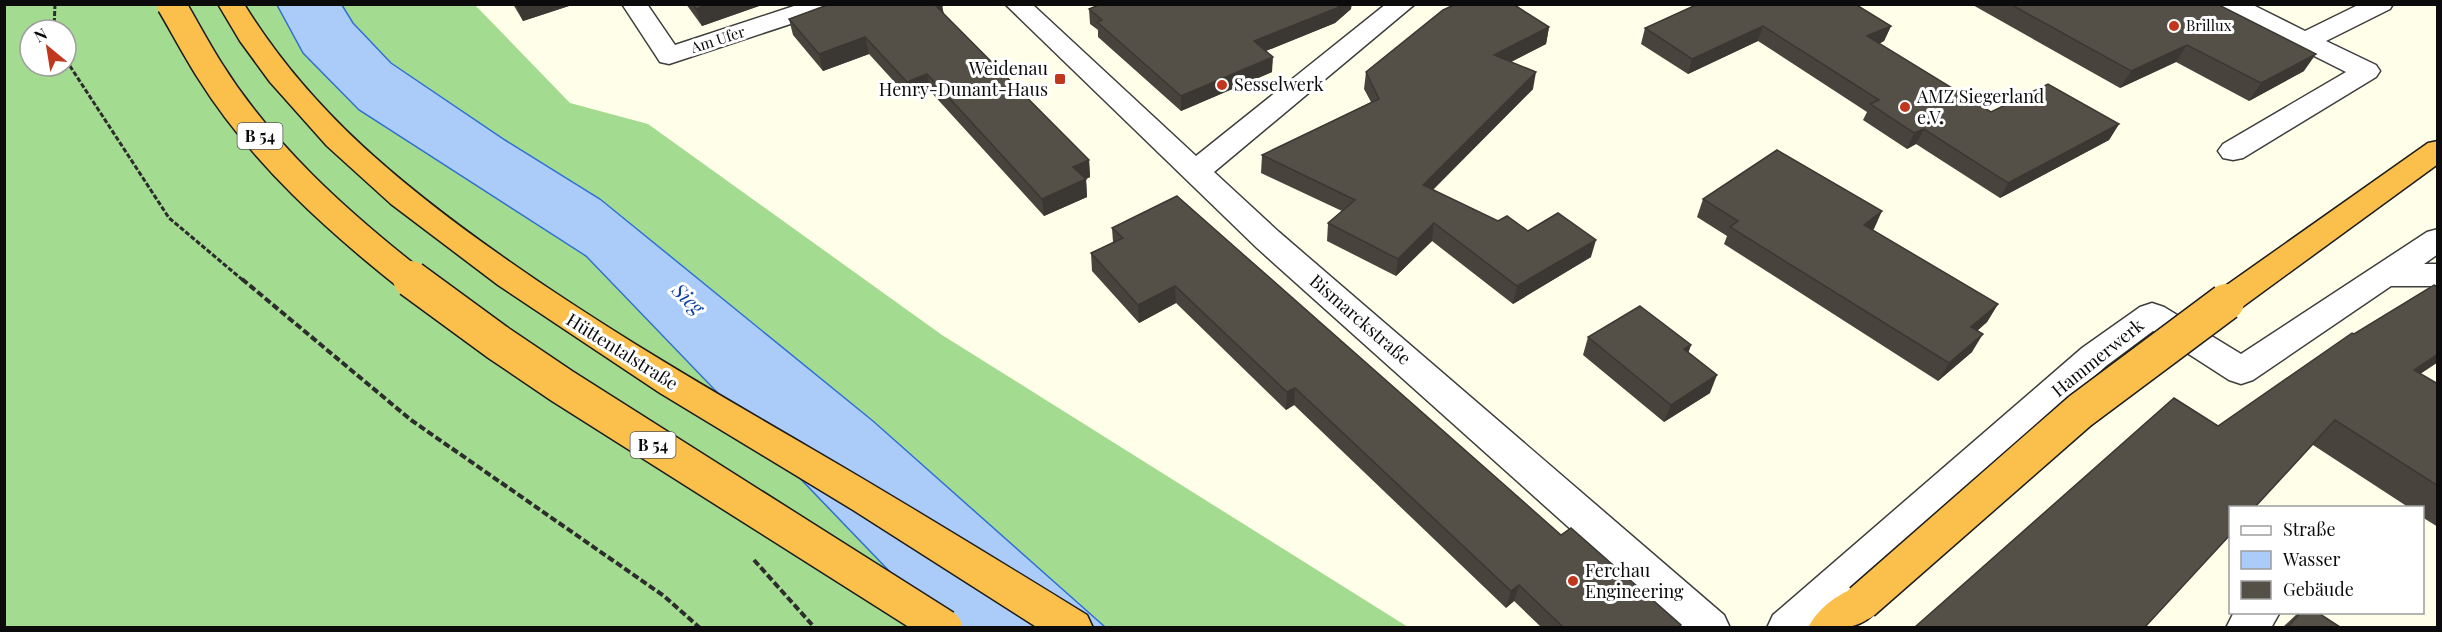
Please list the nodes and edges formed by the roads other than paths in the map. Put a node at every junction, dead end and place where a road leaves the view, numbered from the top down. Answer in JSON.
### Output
{"nodes":[{"id":1,"x":171,"y":4,"type":"edge"},
{"id":2,"x":231,"y":4,"type":"edge"},
{"id":3,"x":634,"y":4,"type":"edge"},
{"id":4,"x":827,"y":4,"type":"edge"},
{"id":5,"x":1017,"y":4,"type":"edge"},
{"id":6,"x":2230,"y":4,"type":"edge"},
{"id":7,"x":2380,"y":4,"type":"edge"},
{"id":8,"x":1402,"y":5,"type":"edge"},
{"id":9,"x":2306,"y":42,"type":"junction"},
{"id":10,"x":2438,"y":150,"type":"edge"},
{"id":11,"x":2233,"y":151,"type":"dead end"},
{"id":12,"x":1195,"y":172,"type":"junction"},
{"id":13,"x":2438,"y":238,"type":"edge"},
{"id":14,"x":2386,"y":275,"type":"junction"},
{"id":15,"x":2438,"y":275,"type":"edge"},
{"id":16,"x":2258,"y":614,"type":"edge"},
{"id":17,"x":1855,"y":615,"type":"edge"},
{"id":18,"x":944,"y":627,"type":"edge"},
{"id":19,"x":1073,"y":627,"type":"edge"},
{"id":20,"x":1710,"y":627,"type":"edge"},
{"id":21,"x":1787,"y":627,"type":"edge"},
{"id":22,"x":1828,"y":627,"type":"edge"},
{"id":23,"x":2246,"y":627,"type":"edge"}],
"edges":[{"from":1,"to":18,"type":"highway","number":"B 54","bridge":true},
{"from":2,"to":19,"type":"highway","name":"Hüttentalstraße"},
{"from":3,"to":4,"type":"street","name":"Am Ufer"},
{"from":5,"to":12,"type":"street","name":"Bismarckstraße"},
{"from":6,"to":9,"type":"street"},
{"from":7,"to":9,"type":"street"},
{"from":8,"to":12,"type":"street"},
{"from":9,"to":11,"type":"street"},
{"from":10,"to":17,"type":"highway","bridge":true},
{"from":12,"to":20,"type":"street","name":"Bismarckstraße"},
{"from":13,"to":14,"type":"street","name":"Hammerwerk"},
{"from":14,"to":15,"type":"street"},
{"from":14,"to":21,"type":"street","name":"Hammerwerk"},
{"from":16,"to":23,"type":"street"},
{"from":17,"to":22,"type":"highway"}]}
